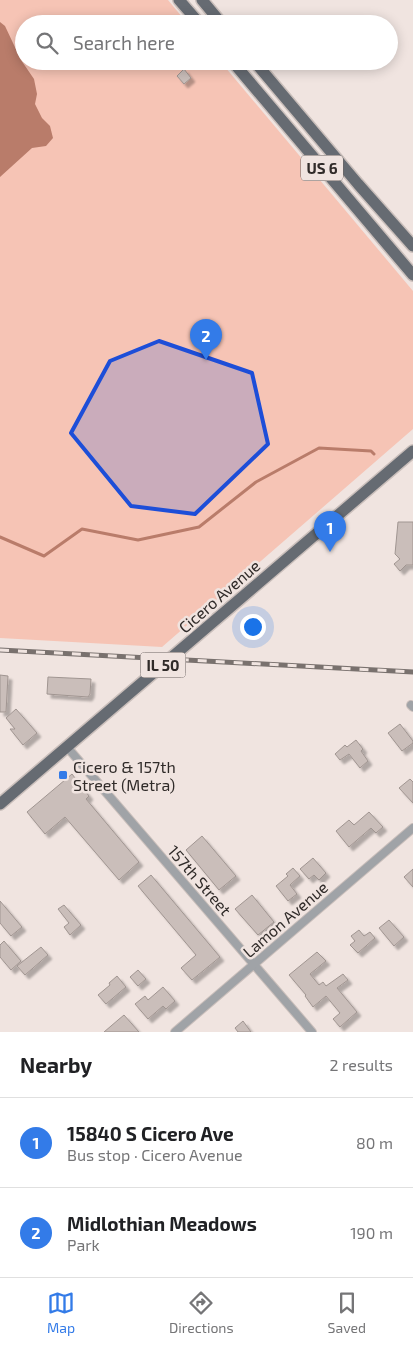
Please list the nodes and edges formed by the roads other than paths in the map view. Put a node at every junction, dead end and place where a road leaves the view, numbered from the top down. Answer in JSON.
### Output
{"nodes":[{"id":1,"x":179,"y":0,"type":"edge"},
{"id":2,"x":202,"y":0,"type":"edge"},
{"id":3,"x":192,"y":15,"type":"edge"},
{"id":4,"x":214,"y":15,"type":"edge"},
{"id":5,"x":240,"y":70,"type":"edge"},
{"id":6,"x":262,"y":70,"type":"edge"},
{"id":7,"x":413,"y":246,"type":"edge"},
{"id":8,"x":413,"y":275,"type":"edge"},
{"id":9,"x":413,"y":451,"type":"edge"},
{"id":10,"x":67,"y":747,"type":"junction"},
{"id":11,"x":0,"y":804,"type":"edge"},
{"id":12,"x":413,"y":828,"type":"edge"},
{"id":13,"x":254,"y":964,"type":"junction"},
{"id":14,"x":175,"y":1032,"type":"edge"},
{"id":15,"x":312,"y":1032,"type":"edge"}],
"edges":[{"from":1,"to":3,"type":"main road"},
{"from":2,"to":4,"type":"main road"},
{"from":5,"to":8,"type":"main road","number":"US 6"},
{"from":6,"to":7,"type":"main road","number":"US 6"},
{"from":9,"to":10,"type":"main road","name":"Cicero Avenue","number":"IL 50"},
{"from":10,"to":11,"type":"main road","name":"Cicero Avenue","number":"IL 50"},
{"from":10,"to":13,"type":"street","name":"157th Street"},
{"from":12,"to":13,"type":"street","name":"Lamon Avenue"},
{"from":13,"to":14,"type":"street","name":"Lamon Avenue"},
{"from":13,"to":15,"type":"street","name":"157th Street"}]}
